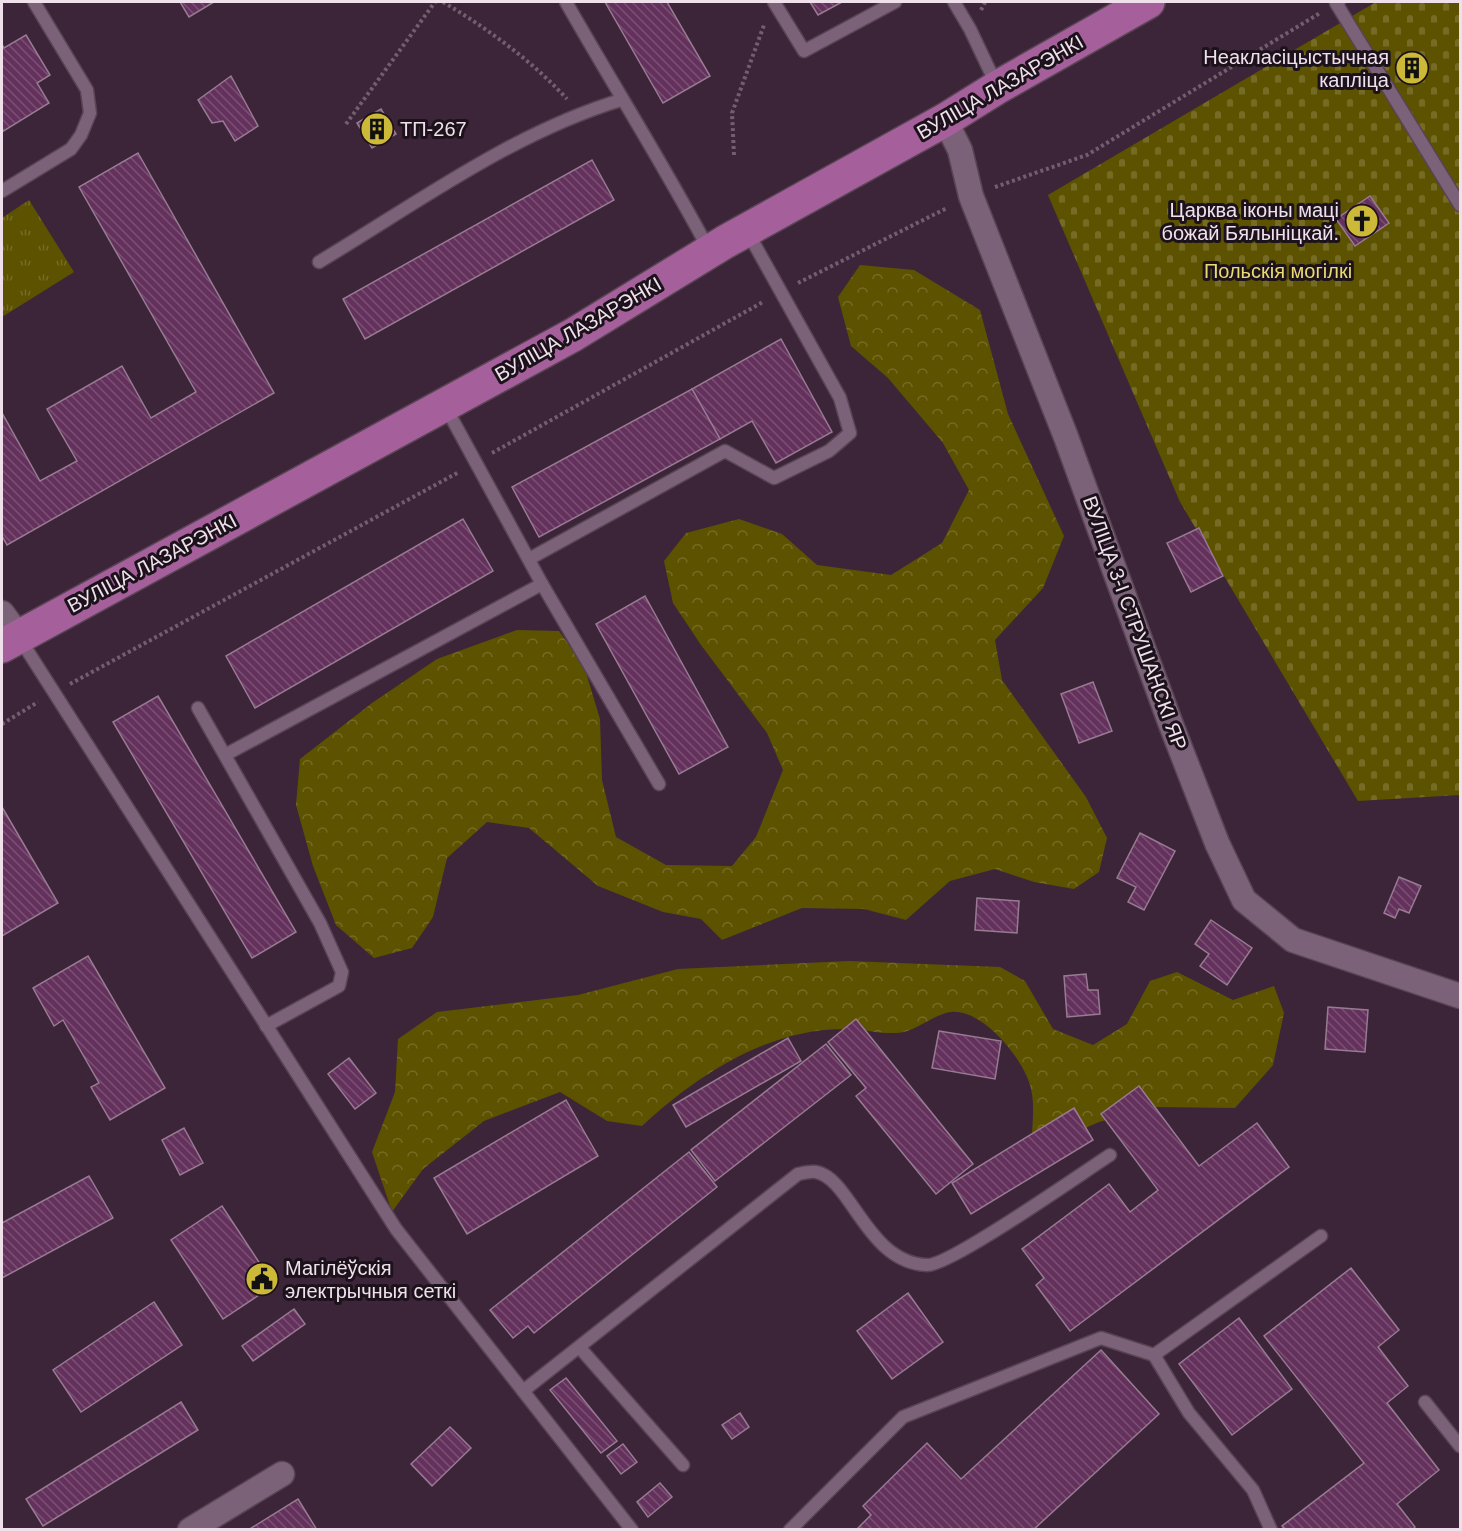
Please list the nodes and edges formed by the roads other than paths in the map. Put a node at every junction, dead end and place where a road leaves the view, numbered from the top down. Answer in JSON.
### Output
{"nodes":[{"id":1,"x":34,"y":2,"type":"edge"},
{"id":2,"x":566,"y":2,"type":"edge"},
{"id":3,"x":774,"y":2,"type":"edge"},
{"id":4,"x":895,"y":2,"type":"edge"},
{"id":5,"x":954,"y":2,"type":"edge"},
{"id":6,"x":1148,"y":2,"type":"edge"},
{"id":7,"x":1337,"y":2,"type":"edge"},
{"id":8,"x":998,"y":87,"type":"junction"},
{"id":9,"x":621,"y":100,"type":"junction"},
{"id":10,"x":945,"y":120,"type":"junction"},
{"id":11,"x":2,"y":191,"type":"edge"},
{"id":12,"x":1461,"y":205,"type":"edge"},
{"id":13,"x":747,"y":231,"type":"junction"},
{"id":14,"x":710,"y":251,"type":"junction"},
{"id":15,"x":319,"y":262,"type":"dead end"},
{"id":16,"x":445,"y":404,"type":"junction"},
{"id":17,"x":528,"y":559,"type":"junction"},
{"id":18,"x":542,"y":584,"type":"junction"},
{"id":19,"x":7,"y":632,"type":"edge"},
{"id":20,"x":198,"y":708,"type":"dead end"},
{"id":21,"x":225,"y":754,"type":"junction"},
{"id":22,"x":659,"y":784,"type":"dead end"},
{"id":23,"x":1461,"y":996,"type":"edge"},
{"id":24,"x":266,"y":1026,"type":"junction"},
{"id":25,"x":1110,"y":1155,"type":"dead end"},
{"id":26,"x":1321,"y":1236,"type":"dead end"},
{"id":27,"x":580,"y":1348,"type":"junction"},
{"id":28,"x":1154,"y":1355,"type":"junction"},
{"id":29,"x":523,"y":1390,"type":"junction"},
{"id":30,"x":1425,"y":1402,"type":"dead end"},
{"id":31,"x":1461,"y":1446,"type":"edge"},
{"id":32,"x":683,"y":1465,"type":"dead end"},
{"id":33,"x":282,"y":1474,"type":"dead end"},
{"id":34,"x":190,"y":1530,"type":"edge"},
{"id":35,"x":632,"y":1530,"type":"edge"},
{"id":36,"x":790,"y":1530,"type":"edge"},
{"id":37,"x":1271,"y":1530,"type":"edge"}],
"edges":[{"from":1,"to":11,"type":"lane"},
{"from":2,"to":9,"type":"lane"},
{"from":3,"to":4,"type":"lane"},
{"from":5,"to":8,"type":"lane"},
{"from":6,"to":8,"type":"main road","name":"ВУЛІЦА ЛАЗАРЭНКІ"},
{"from":7,"to":12,"type":"lane"},
{"from":8,"to":10,"type":"main road","name":"ВУЛІЦА ЛАЗАРЭНКІ"},
{"from":9,"to":14,"type":"lane"},
{"from":9,"to":15,"type":"lane"},
{"from":10,"to":13,"type":"main road","name":"ВУЛІЦА ЛАЗАРЭНКІ"},
{"from":10,"to":23,"type":"street","name":"ВУЛІЦА 3-І СТРУШАНСКІ ЯР"},
{"from":13,"to":14,"type":"main road","name":"ВУЛІЦА ЛАЗАРЭНКІ"},
{"from":13,"to":17,"type":"lane"},
{"from":14,"to":16,"type":"main road","name":"ВУЛІЦА ЛАЗАРЭНКІ"},
{"from":16,"to":17,"type":"lane"},
{"from":16,"to":19,"type":"main road","name":"ВУЛІЦА ЛАЗАРЭНКІ"},
{"from":17,"to":18,"type":"lane"},
{"from":18,"to":21,"type":"lane"},
{"from":18,"to":22,"type":"lane"},
{"from":19,"to":24,"type":"lane"},
{"from":20,"to":21,"type":"lane"},
{"from":21,"to":24,"type":"lane"},
{"from":24,"to":29,"type":"lane"},
{"from":25,"to":27,"type":"lane"},
{"from":26,"to":28,"type":"lane"},
{"from":27,"to":29,"type":"lane"},
{"from":27,"to":32,"type":"lane"},
{"from":28,"to":36,"type":"lane"},
{"from":28,"to":37,"type":"lane"},
{"from":29,"to":35,"type":"lane"},
{"from":30,"to":31,"type":"lane"},
{"from":33,"to":34,"type":"street"}]}
